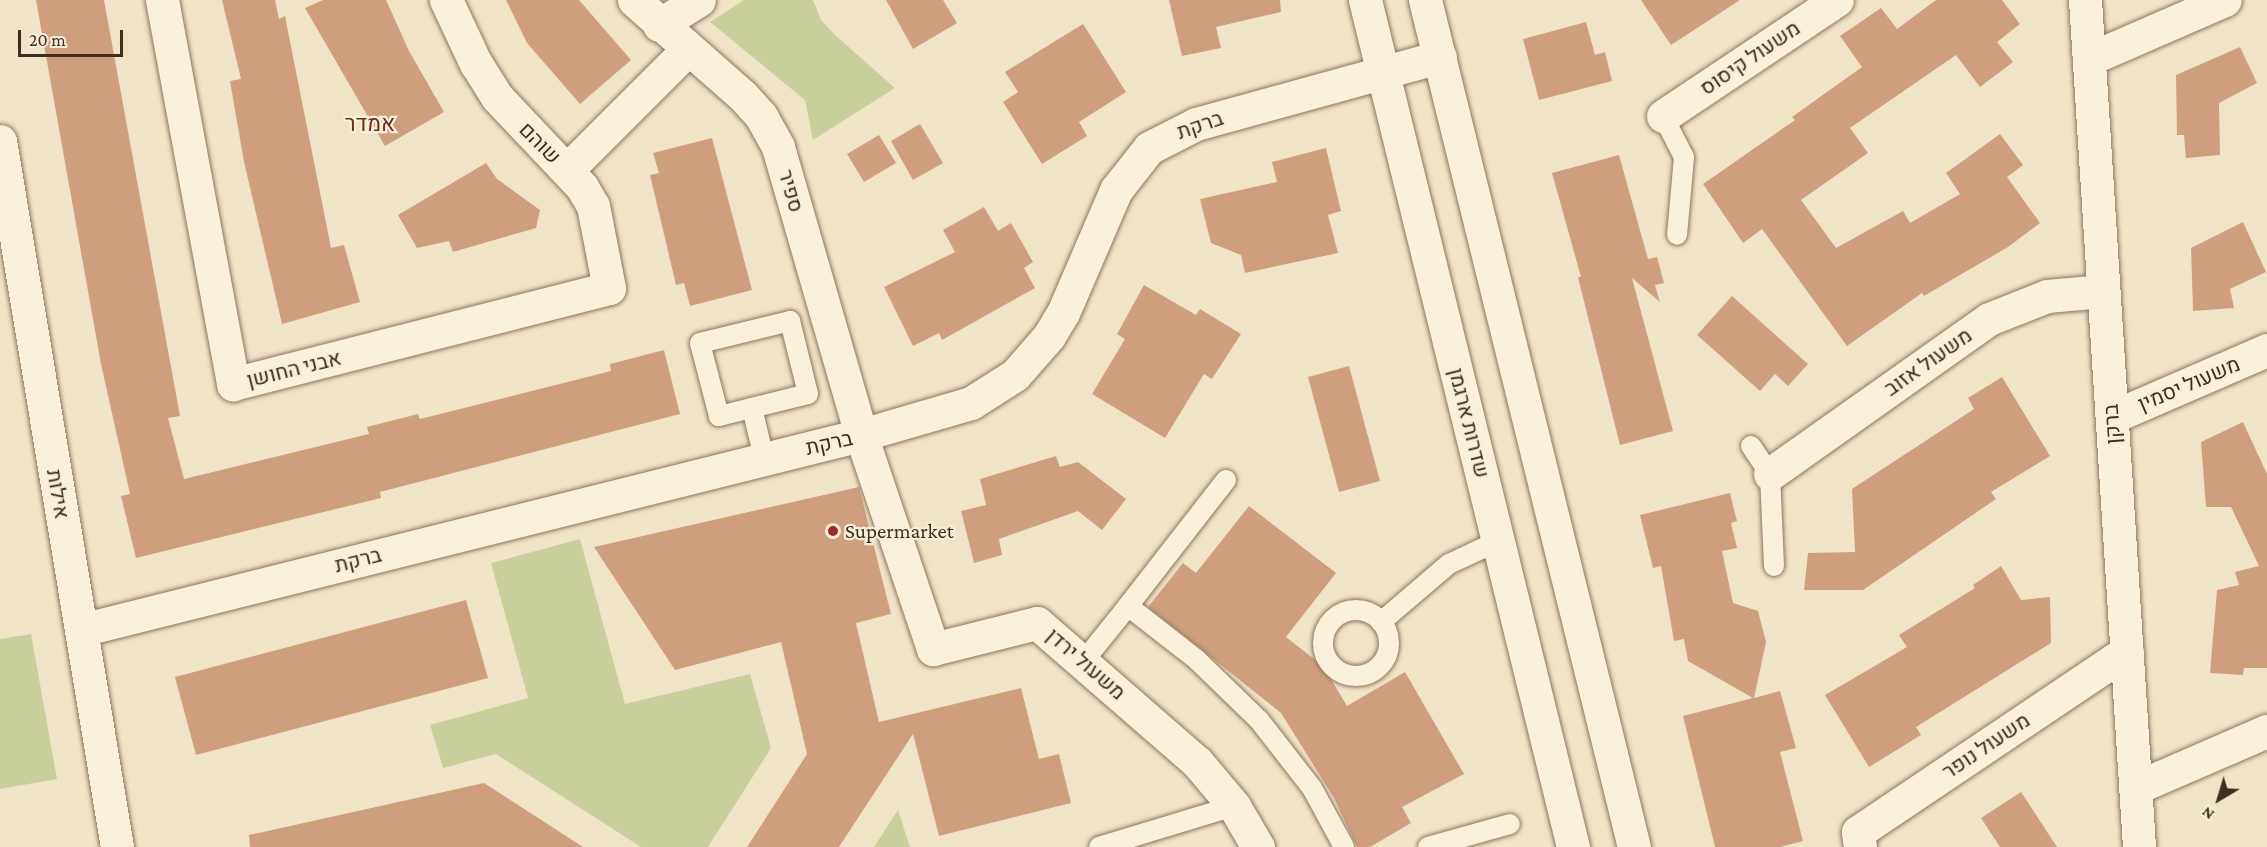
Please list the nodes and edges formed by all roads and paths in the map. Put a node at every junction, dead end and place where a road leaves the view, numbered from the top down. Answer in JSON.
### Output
{"nodes":[{"id":1,"x":162,"y":0,"type":"edge"},
{"id":2,"x":446,"y":0,"type":"edge"},
{"id":3,"x":634,"y":0,"type":"edge"},
{"id":4,"x":699,"y":0,"type":"edge"},
{"id":5,"x":1365,"y":0,"type":"edge"},
{"id":6,"x":1425,"y":0,"type":"edge"},
{"id":7,"x":1837,"y":0,"type":"edge"},
{"id":8,"x":2085,"y":0,"type":"edge"},
{"id":9,"x":2225,"y":0,"type":"edge"},
{"id":10,"x":659,"y":25,"type":"junction"},
{"id":11,"x":688,"y":49,"type":"junction"},
{"id":12,"x":1440,"y":57,"type":"junction"},
{"id":13,"x":2089,"y":59,"type":"junction"},
{"id":14,"x":1383,"y":72,"type":"junction"},
{"id":15,"x":1663,"y":116,"type":"joint"},
{"id":16,"x":0,"y":141,"type":"edge"},
{"id":17,"x":567,"y":170,"type":"junction"},
{"id":18,"x":1677,"y":235,"type":"dead end"},
{"id":19,"x":2103,"y":291,"type":"junction"},
{"id":20,"x":2267,"y":350,"type":"edge"},
{"id":21,"x":752,"y":408,"type":"junction"},
{"id":22,"x":2112,"y":417,"type":"junction"},
{"id":23,"x":861,"y":435,"type":"junction"},
{"id":24,"x":1750,"y":446,"type":"dead end"},
{"id":25,"x":765,"y":458,"type":"junction"},
{"id":26,"x":1770,"y":474,"type":"junction"},
{"id":27,"x":1226,"y":480,"type":"dead end"},
{"id":28,"x":1498,"y":541,"type":"junction"},
{"id":29,"x":1774,"y":566,"type":"dead end"},
{"id":30,"x":1128,"y":606,"type":"junction"},
{"id":31,"x":1381,"y":622,"type":"dead end"},
{"id":32,"x":81,"y":630,"type":"junction"},
{"id":33,"x":2127,"y":651,"type":"junction"},
{"id":34,"x":1083,"y":662,"type":"junction"},
{"id":35,"x":2267,"y":730,"type":"edge"},
{"id":36,"x":2136,"y":788,"type":"junction"},
{"id":37,"x":1234,"y":806,"type":"junction"},
{"id":38,"x":1510,"y":824,"type":"dead end"},
{"id":39,"x":117,"y":847,"type":"edge"},
{"id":40,"x":1099,"y":847,"type":"edge"},
{"id":41,"x":1258,"y":847,"type":"edge"},
{"id":42,"x":1344,"y":847,"type":"edge"},
{"id":43,"x":1428,"y":847,"type":"edge"},
{"id":44,"x":1574,"y":847,"type":"edge"},
{"id":45,"x":1634,"y":847,"type":"edge"},
{"id":46,"x":1860,"y":847,"type":"edge"},
{"id":47,"x":2139,"y":847,"type":"edge"}],
"edges":[{"from":1,"to":17,"type":"street","name":"אבני החושן"},
{"from":2,"to":17,"type":"street","name":"שוהם"},
{"from":3,"to":10,"type":"street","name":"ספיר"},
{"from":4,"to":10,"type":"street"},
{"from":5,"to":14,"type":"street","name":"שדרות ארגמן"},
{"from":6,"to":12,"type":"street"},
{"from":7,"to":15,"type":"street","name":"משעול קיסוס"},
{"from":8,"to":13,"type":"street","name":"ברקן"},
{"from":9,"to":13,"type":"street"},
{"from":10,"to":11,"type":"street","name":"ספיר"},
{"from":11,"to":17,"type":"street","name":"שוהם"},
{"from":11,"to":23,"type":"street","name":"ספיר"},
{"from":12,"to":14,"type":"street","name":"ברקת"},
{"from":12,"to":45,"type":"street"},
{"from":13,"to":19,"type":"street","name":"ברקן"},
{"from":14,"to":23,"type":"street","name":"ברקת"},
{"from":14,"to":28,"type":"street","name":"שדרות ארגמן"},
{"from":15,"to":18,"type":"lane"},
{"from":16,"to":32,"type":"street","name":"אילות"},
{"from":19,"to":22,"type":"street","name":"ברקן"},
{"from":19,"to":26,"type":"street","name":"משעול אזוב"},
{"from":20,"to":22,"type":"street","name":"משעול יסמין"},
{"from":21,"to":21,"type":"lane"},
{"from":21,"to":25,"type":"lane"},
{"from":22,"to":33,"type":"street","name":"ברקן"},
{"from":23,"to":25,"type":"street","name":"ברקת"},
{"from":23,"to":34,"type":"street","name":"משעול ירדן"},
{"from":24,"to":26,"type":"lane"},
{"from":25,"to":32,"type":"street","name":"ברקת"},
{"from":26,"to":29,"type":"lane"},
{"from":27,"to":30,"type":"lane"},
{"from":28,"to":31,"type":"lane"},
{"from":28,"to":44,"type":"street","name":"שדרות ארגמן"},
{"from":30,"to":34,"type":"lane"},
{"from":30,"to":42,"type":"lane"},
{"from":32,"to":39,"type":"street","name":"אילות"},
{"from":33,"to":36,"type":"street","name":"ברקן"},
{"from":33,"to":46,"type":"street","name":"משעול נופר"},
{"from":34,"to":37,"type":"street","name":"משעול ירדן"},
{"from":35,"to":36,"type":"street"},
{"from":36,"to":47,"type":"street","name":"ברקן"},
{"from":37,"to":40,"type":"lane"},
{"from":37,"to":41,"type":"street","name":"משעול ירדן"},
{"from":38,"to":43,"type":"lane"}]}
